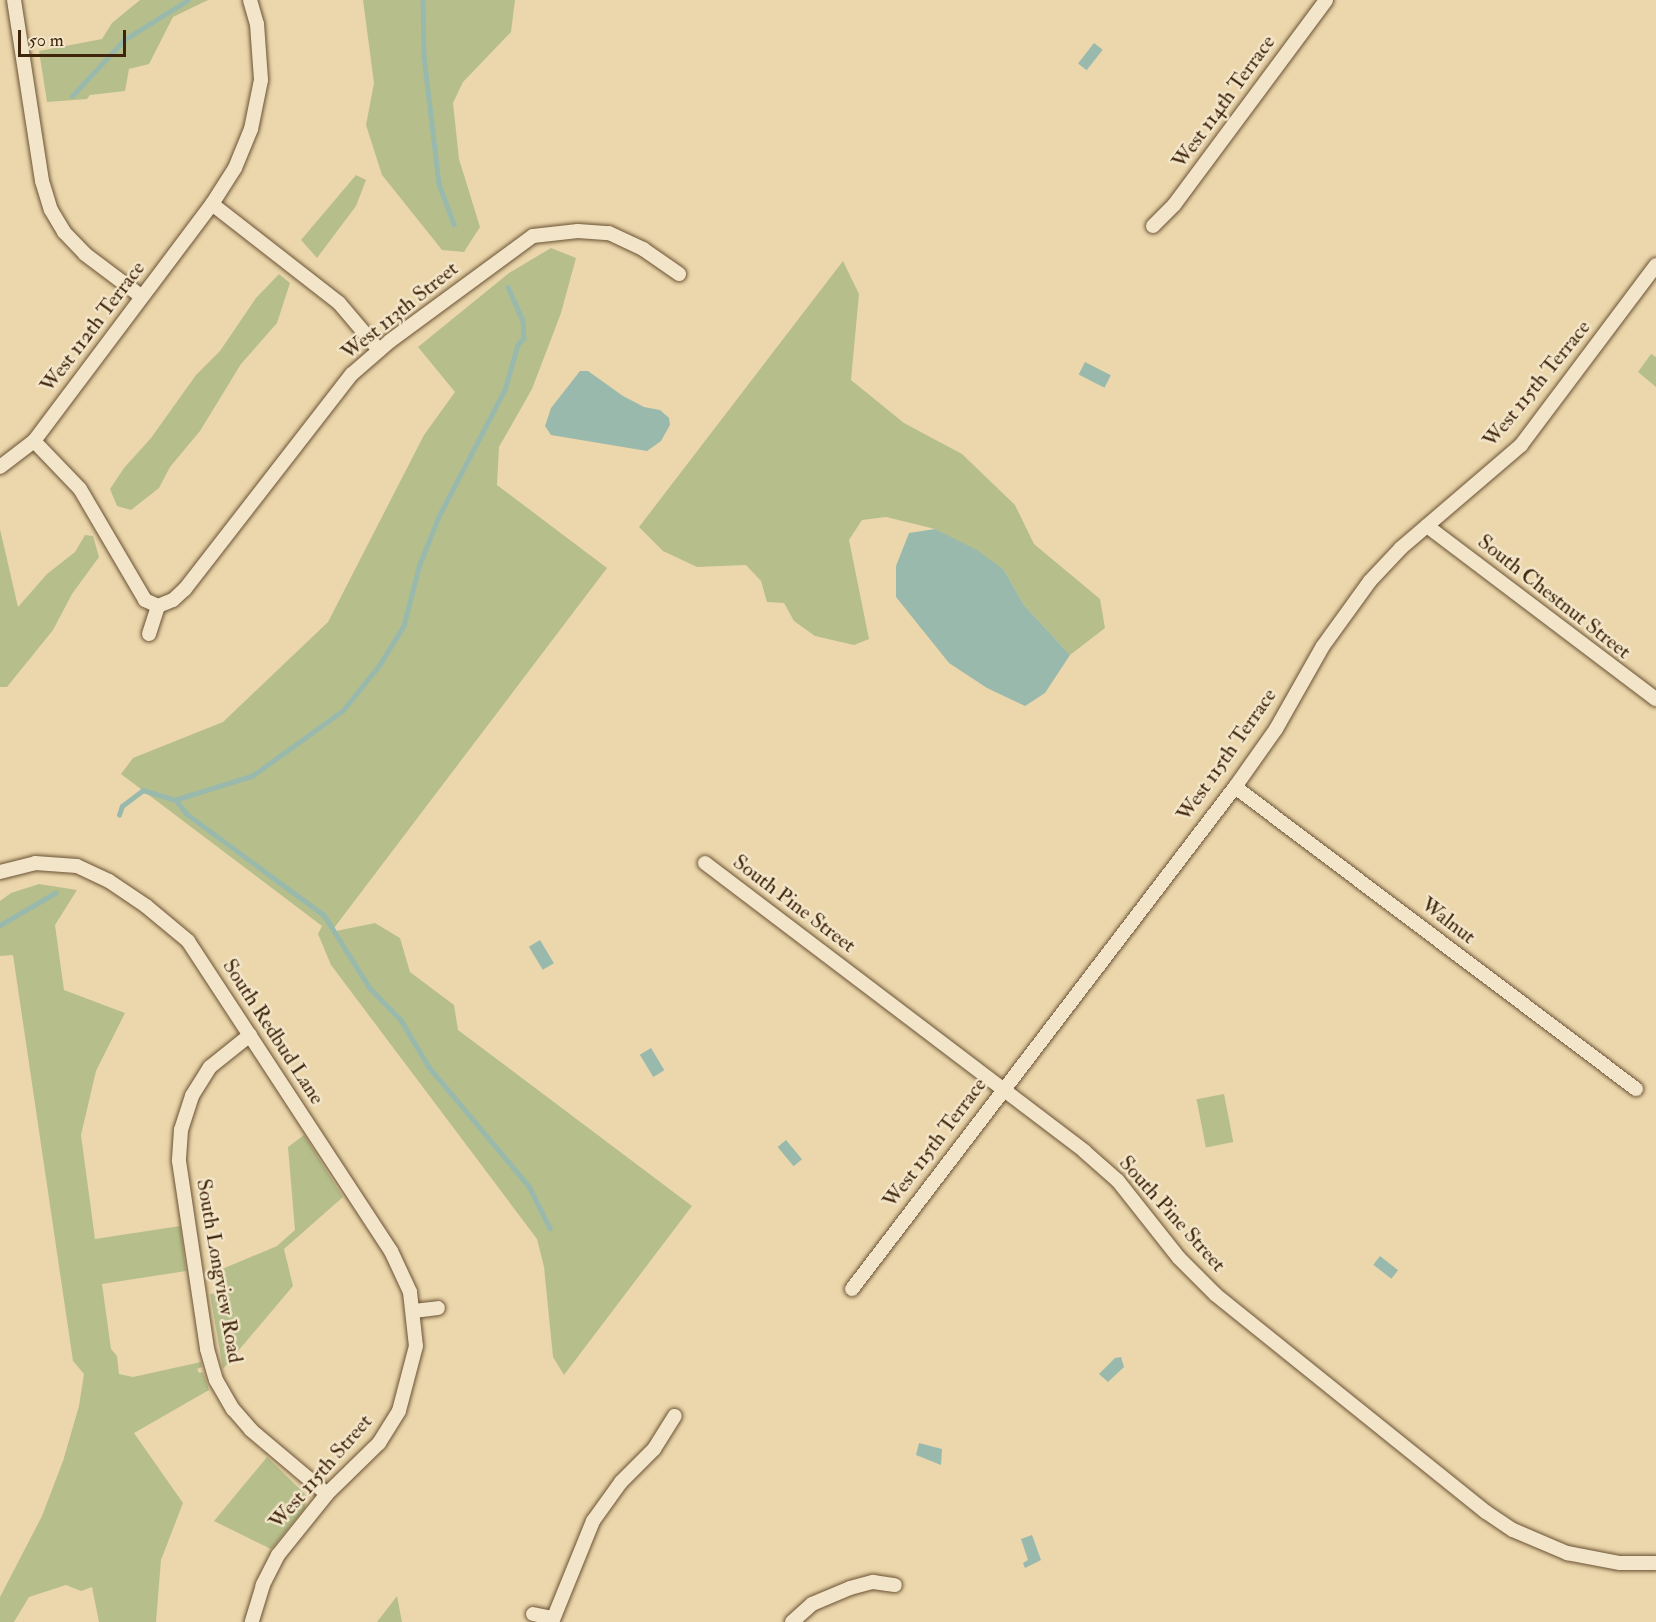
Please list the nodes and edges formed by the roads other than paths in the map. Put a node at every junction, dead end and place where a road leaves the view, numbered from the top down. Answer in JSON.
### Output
{"nodes":[{"id":1,"x":14,"y":0,"type":"edge"},
{"id":2,"x":250,"y":0,"type":"edge"},
{"id":3,"x":1326,"y":0,"type":"edge"},
{"id":4,"x":212,"y":204,"type":"junction"},
{"id":5,"x":1153,"y":226,"type":"dead end"},
{"id":6,"x":1656,"y":265,"type":"edge"},
{"id":7,"x":679,"y":274,"type":"dead end"},
{"id":8,"x":142,"y":297,"type":"junction"},
{"id":9,"x":379,"y":350,"type":"junction"},
{"id":10,"x":34,"y":441,"type":"junction"},
{"id":11,"x":0,"y":467,"type":"edge"},
{"id":12,"x":1427,"y":526,"type":"junction"},
{"id":13,"x":158,"y":606,"type":"junction"},
{"id":14,"x":149,"y":634,"type":"dead end"},
{"id":15,"x":1656,"y":699,"type":"edge"},
{"id":16,"x":1235,"y":787,"type":"junction"},
{"id":17,"x":705,"y":863,"type":"dead end"},
{"id":18,"x":0,"y":872,"type":"edge"},
{"id":19,"x":250,"y":1035,"type":"junction"},
{"id":20,"x":1003,"y":1088,"type":"junction"},
{"id":21,"x":1636,"y":1089,"type":"dead end"},
{"id":22,"x":852,"y":1289,"type":"dead end"},
{"id":23,"x":438,"y":1308,"type":"dead end"},
{"id":24,"x":414,"y":1311,"type":"junction"},
{"id":25,"x":675,"y":1416,"type":"dead end"},
{"id":26,"x":327,"y":1494,"type":"junction"},
{"id":27,"x":1656,"y":1563,"type":"edge"},
{"id":28,"x":895,"y":1585,"type":"dead end"},
{"id":29,"x":533,"y":1614,"type":"dead end"},
{"id":30,"x":552,"y":1620,"type":"edge"},
{"id":31,"x":252,"y":1622,"type":"edge"},
{"id":32,"x":792,"y":1622,"type":"edge"}],
"edges":[{"from":1,"to":8,"type":"street"},
{"from":2,"to":4,"type":"street","name":"West 112th Terrace"},
{"from":3,"to":5,"type":"street","name":"West 114th Terrace"},
{"from":4,"to":8,"type":"street","name":"West 112th Terrace"},
{"from":4,"to":9,"type":"street"},
{"from":6,"to":12,"type":"street","name":"West 115th Terrace"},
{"from":7,"to":9,"type":"street","name":"West 113th Street"},
{"from":8,"to":10,"type":"street","name":"West 112th Terrace"},
{"from":9,"to":13,"type":"street","name":"West 113th Street"},
{"from":10,"to":11,"type":"street","name":"West 112th Terrace"},
{"from":10,"to":13,"type":"street"},
{"from":12,"to":15,"type":"street","name":"South Chestnut Street"},
{"from":12,"to":16,"type":"street","name":"West 115th Terrace"},
{"from":13,"to":14,"type":"street"},
{"from":16,"to":20,"type":"street","name":"West 115th Terrace"},
{"from":16,"to":21,"type":"street","name":"Walnut"},
{"from":17,"to":20,"type":"street","name":"South Pine Street"},
{"from":18,"to":19,"type":"street","name":"South Redbud Lane"},
{"from":19,"to":24,"type":"street","name":"South Redbud Lane"},
{"from":19,"to":26,"type":"street","name":"South Longview Road"},
{"from":20,"to":22,"type":"street","name":"West 115th Terrace"},
{"from":20,"to":27,"type":"street","name":"South Pine Street"},
{"from":23,"to":24,"type":"street"},
{"from":24,"to":26,"type":"street","name":"West 115th Street"},
{"from":25,"to":30,"type":"street"},
{"from":26,"to":31,"type":"street","name":"West 115th Street"},
{"from":28,"to":32,"type":"street"},
{"from":29,"to":30,"type":"street"}]}
